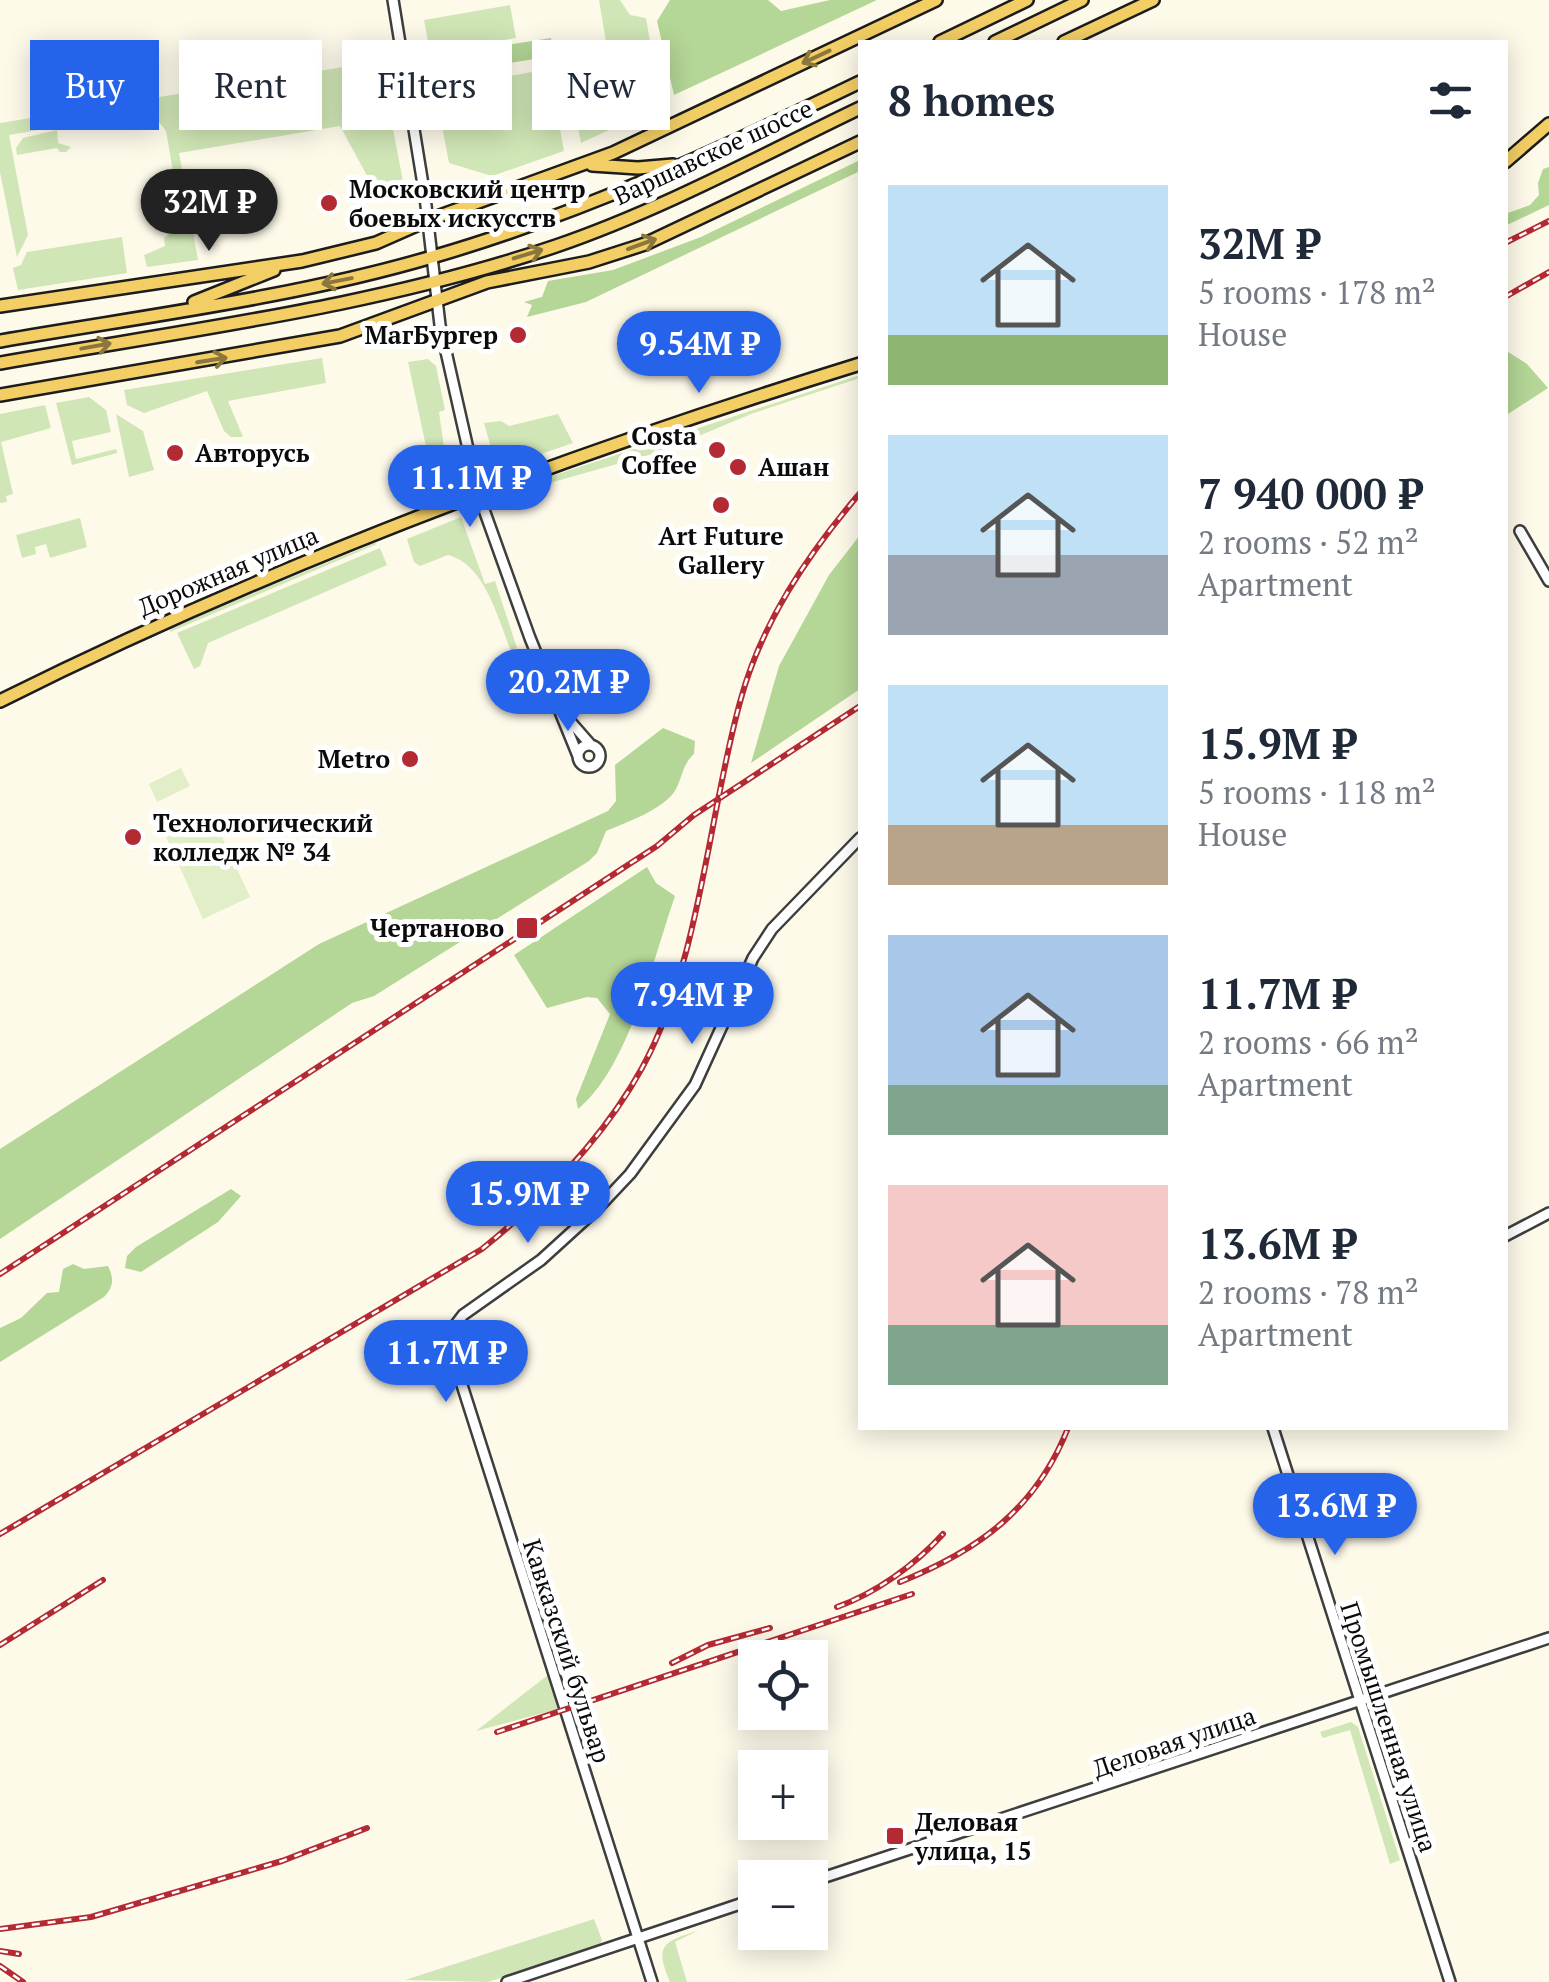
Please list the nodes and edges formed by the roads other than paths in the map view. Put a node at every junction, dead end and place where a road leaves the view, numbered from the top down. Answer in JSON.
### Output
{"nodes":[{"id":1,"x":393,"y":0,"type":"edge"},
{"id":2,"x":936,"y":0,"type":"edge"},
{"id":3,"x":1027,"y":0,"type":"edge"},
{"id":4,"x":1082,"y":0,"type":"edge"},
{"id":5,"x":1153,"y":0,"type":"edge"},
{"id":6,"x":944,"y":40,"type":"edge"},
{"id":7,"x":998,"y":40,"type":"edge"},
{"id":8,"x":1068,"y":40,"type":"edge"},
{"id":9,"x":858,"y":83,"type":"edge"},
{"id":10,"x":858,"y":109,"type":"edge"},
{"id":11,"x":1549,"y":124,"type":"edge"},
{"id":12,"x":858,"y":143,"type":"edge"},
{"id":13,"x":1508,"y":159,"type":"edge"},
{"id":14,"x":687,"y":164,"type":"junction"},
{"id":15,"x":583,"y":166,"type":"junction"},
{"id":16,"x":426,"y":220,"type":"junction"},
{"id":17,"x":431,"y":258,"type":"junction"},
{"id":18,"x":302,"y":261,"type":"junction"},
{"id":19,"x":434,"y":282,"type":"junction"},
{"id":20,"x":436,"y":299,"type":"junction"},
{"id":21,"x":0,"y":306,"type":"edge"},
{"id":22,"x":172,"y":310,"type":"junction"},
{"id":23,"x":0,"y":341,"type":"edge"},
{"id":24,"x":0,"y":363,"type":"edge"},
{"id":25,"x":858,"y":365,"type":"edge"},
{"id":26,"x":0,"y":393,"type":"edge"},
{"id":27,"x":478,"y":492,"type":"junction"},
{"id":28,"x":1520,"y":531,"type":"dead end"},
{"id":29,"x":1549,"y":581,"type":"edge"},
{"id":30,"x":0,"y":702,"type":"edge"},
{"id":31,"x":557,"y":706,"type":"junction"},
{"id":32,"x":590,"y":744,"type":"junction"},
{"id":33,"x":578,"y":756,"type":"junction"},
{"id":34,"x":858,"y":840,"type":"edge"},
{"id":35,"x":1549,"y":1214,"type":"edge"},
{"id":36,"x":1508,"y":1234,"type":"edge"},
{"id":37,"x":1273,"y":1430,"type":"edge"},
{"id":38,"x":1549,"y":1638,"type":"edge"},
{"id":39,"x":1360,"y":1701,"type":"junction"},
{"id":40,"x":828,"y":1876,"type":"edge"},
{"id":41,"x":738,"y":1906,"type":"edge"},
{"id":42,"x":638,"y":1939,"type":"junction"},
{"id":43,"x":508,"y":1982,"type":"edge"},
{"id":44,"x":652,"y":1982,"type":"edge"},
{"id":45,"x":1450,"y":1982,"type":"edge"}],
"edges":[{"from":1,"to":16,"type":"street"},
{"from":2,"to":15,"type":"main road","one_way":true},
{"from":3,"to":6,"type":"main road"},
{"from":4,"to":7,"type":"main road"},
{"from":5,"to":8,"type":"main road"},
{"from":9,"to":14,"type":"main road","name":"Варшавское шоссе"},
{"from":19,"to":10,"type":"main road","name":"Варшавское шоссе","one_way":true},
{"from":11,"to":13,"type":"main road"},
{"from":20,"to":12,"type":"main road","one_way":true},
{"from":14,"to":15,"type":"main road"},
{"from":14,"to":17,"type":"main road","name":"Варшавское шоссе"},
{"from":15,"to":16,"type":"main road"},
{"from":16,"to":17,"type":"street"},
{"from":16,"to":18,"type":"main road"},
{"from":17,"to":19,"type":"street"},
{"from":17,"to":22,"type":"main road","name":"Варшавское шоссе","one_way":true},
{"from":18,"to":21,"type":"main road"},
{"from":18,"to":22,"type":"main road"},
{"from":19,"to":20,"type":"street"},
{"from":24,"to":19,"type":"main road","name":"Варшавское шоссе","one_way":true},
{"from":26,"to":20,"type":"main road","one_way":true},
{"from":20,"to":27,"type":"street"},
{"from":22,"to":23,"type":"main road","name":"Варшавское шоссе"},
{"from":25,"to":27,"type":"main road","name":"Дорожная улица"},
{"from":27,"to":30,"type":"main road","name":"Дорожная улица"},
{"from":27,"to":31,"type":"street"},
{"from":28,"to":29,"type":"street"},
{"from":31,"to":32,"type":"street"},
{"from":31,"to":33,"type":"street"},
{"from":32,"to":33,"type":"street"},
{"from":32,"to":33,"type":"street"},
{"from":34,"to":42,"type":"street","name":"Кавказский бульвар"},
{"from":35,"to":36,"type":"street"},
{"from":37,"to":39,"type":"street","name":"Промышленная улица"},
{"from":38,"to":39,"type":"street","name":"Деловая улица"},
{"from":39,"to":40,"type":"street","name":"Деловая улица"},
{"from":39,"to":45,"type":"street","name":"Промышленная улица"},
{"from":41,"to":42,"type":"street"},
{"from":42,"to":43,"type":"street"},
{"from":42,"to":44,"type":"street","name":"Кавказский бульвар"}]}
